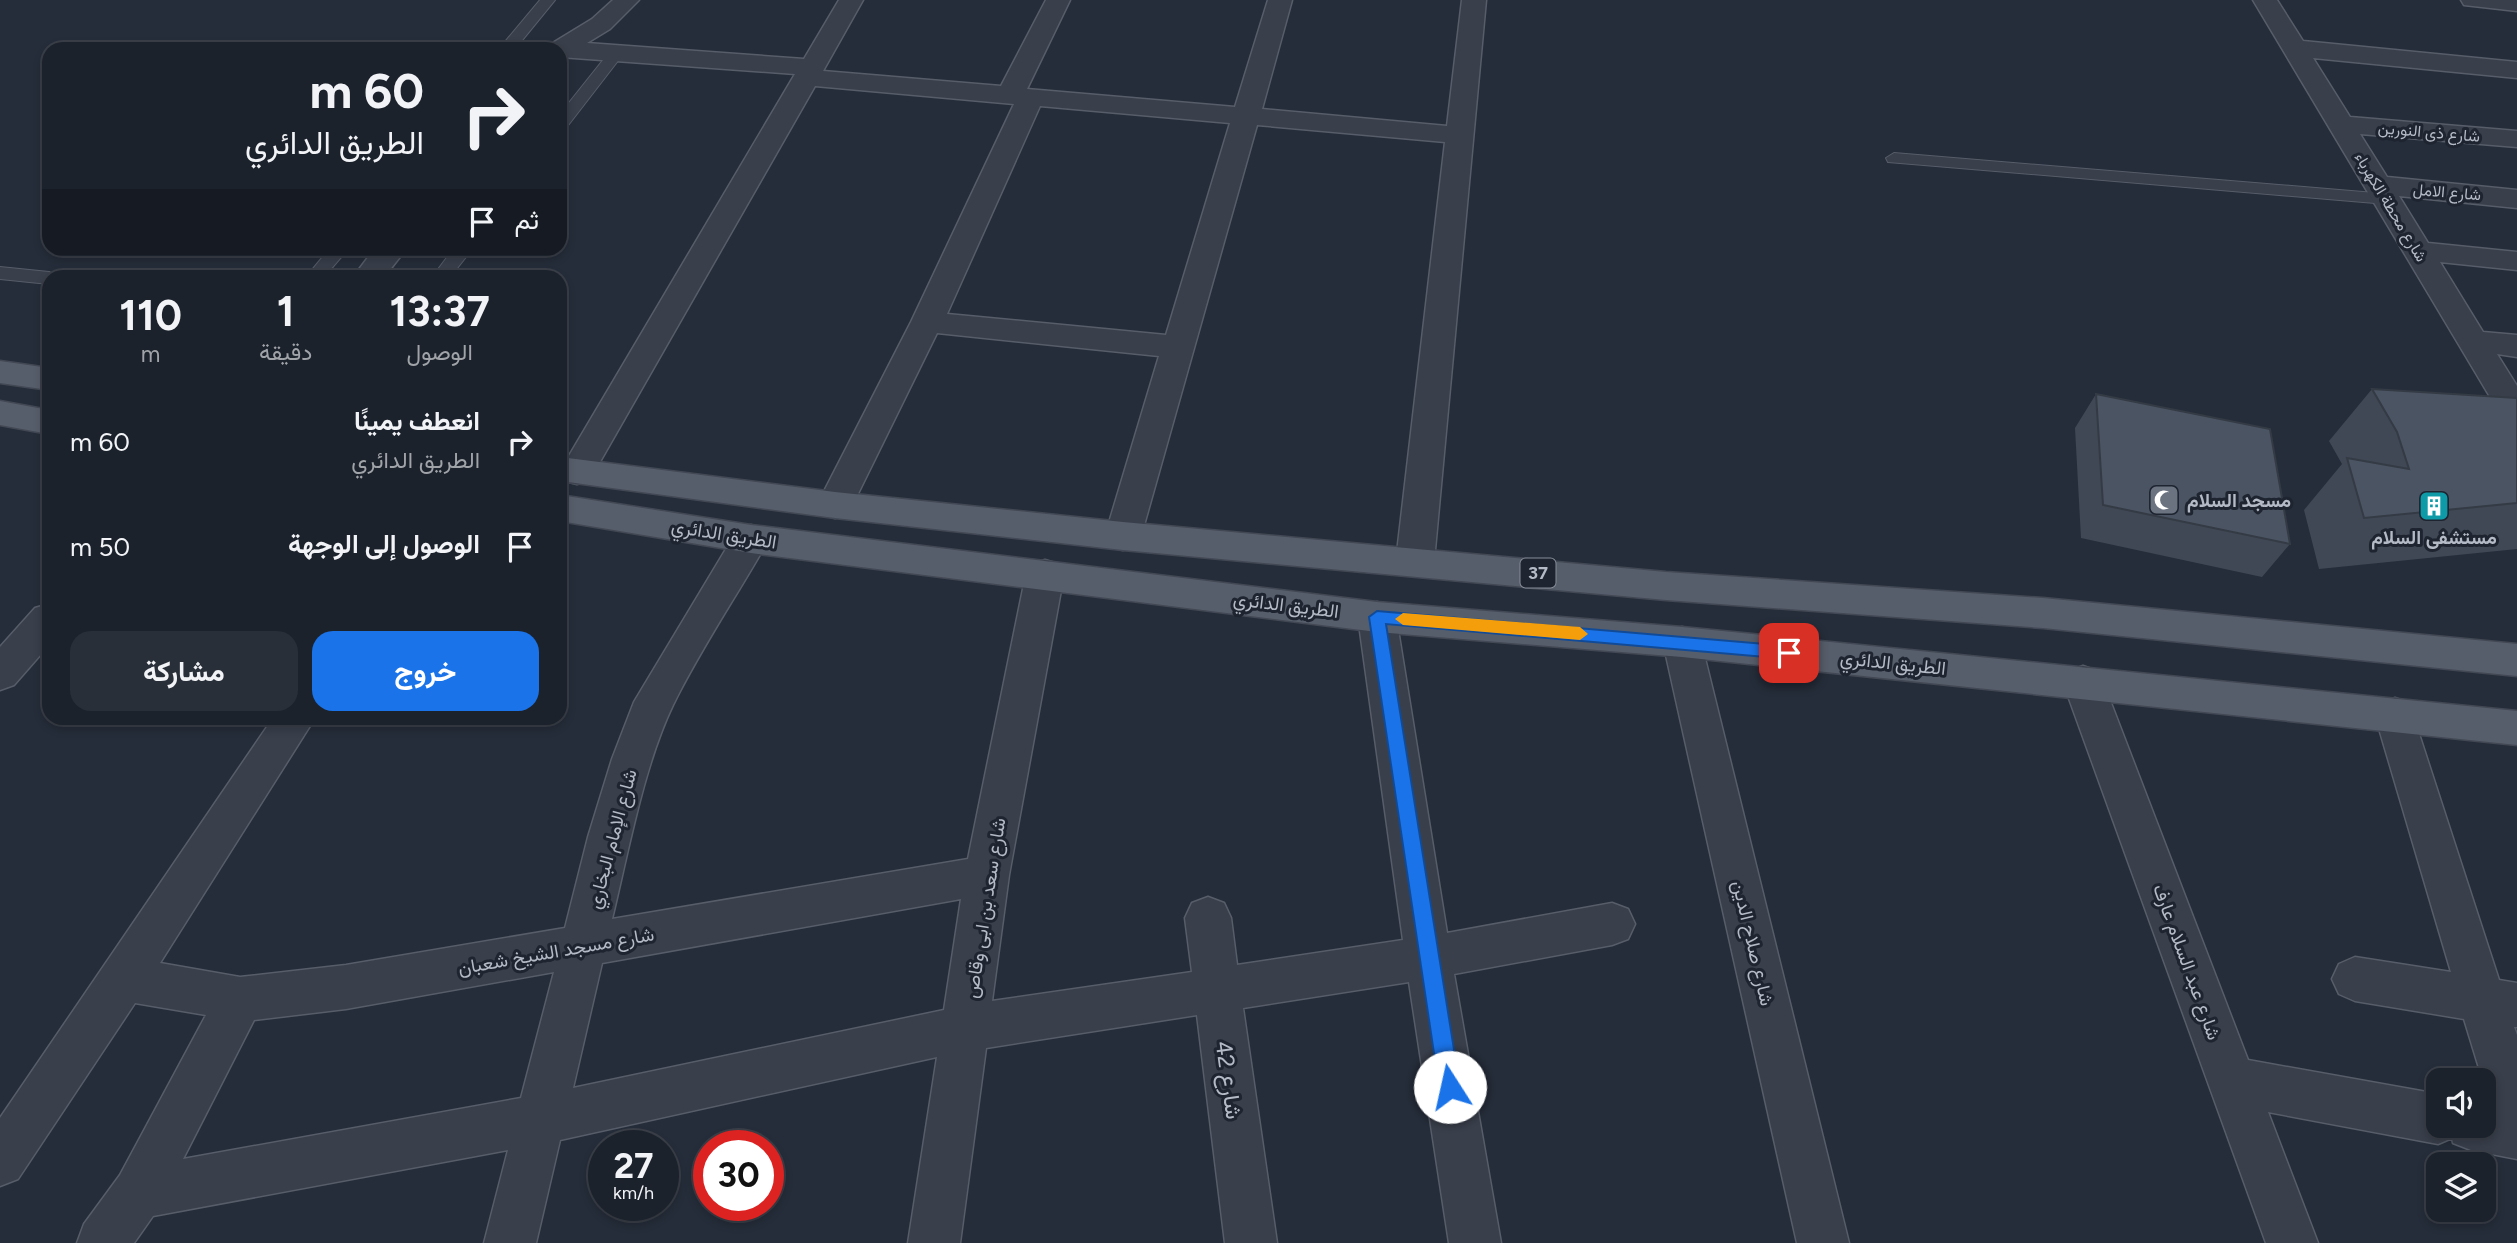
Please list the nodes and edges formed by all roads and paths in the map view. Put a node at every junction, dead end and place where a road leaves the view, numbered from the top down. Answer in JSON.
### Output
{"nodes":[{"id":1,"x":548,"y":0,"type":"edge"},
{"id":2,"x":627,"y":0,"type":"edge"},
{"id":3,"x":851,"y":0,"type":"edge"},
{"id":4,"x":1058,"y":0,"type":"edge"},
{"id":5,"x":1280,"y":0,"type":"edge"},
{"id":6,"x":1474,"y":0,"type":"edge"},
{"id":7,"x":2265,"y":0,"type":"edge"},
{"id":8,"x":2473,"y":0,"type":"edge"},
{"id":9,"x":2517,"y":5,"type":"edge"},
{"id":10,"x":513,"y":42,"type":"edge"},
{"id":11,"x":567,"y":45,"type":"edge"},
{"id":12,"x":2294,"y":48,"type":"junction"},
{"id":13,"x":567,"y":50,"type":"edge"},
{"id":14,"x":616,"y":53,"type":"junction"},
{"id":15,"x":2517,"y":70,"type":"edge"},
{"id":16,"x":809,"y":72,"type":"junction"},
{"id":17,"x":1021,"y":96,"type":"junction"},
{"id":18,"x":567,"y":116,"type":"edge"},
{"id":19,"x":1245,"y":116,"type":"junction"},
{"id":20,"x":2340,"y":124,"type":"junction"},
{"id":21,"x":1460,"y":135,"type":"junction"},
{"id":22,"x":2517,"y":139,"type":"edge"},
{"id":23,"x":1894,"y":158,"type":"dead end"},
{"id":24,"x":2382,"y":192,"type":"junction"},
{"id":25,"x":2517,"y":198,"type":"edge"},
{"id":26,"x":2418,"y":251,"type":"junction"},
{"id":27,"x":333,"y":256,"type":"edge"},
{"id":28,"x":385,"y":256,"type":"edge"},
{"id":29,"x":2517,"y":261,"type":"edge"},
{"id":30,"x":321,"y":270,"type":"edge"},
{"id":31,"x":374,"y":270,"type":"edge"},
{"id":32,"x":0,"y":273,"type":"edge"},
{"id":33,"x":42,"y":277,"type":"edge"},
{"id":34,"x":927,"y":322,"type":"junction"},
{"id":35,"x":2474,"y":341,"type":"junction"},
{"id":36,"x":2517,"y":346,"type":"edge"},
{"id":37,"x":1177,"y":347,"type":"junction"},
{"id":38,"x":0,"y":372,"type":"edge"},
{"id":39,"x":42,"y":378,"type":"edge"},
{"id":40,"x":2514,"y":405,"type":"edge"},
{"id":41,"x":0,"y":413,"type":"edge"},
{"id":42,"x":42,"y":421,"type":"edge"},
{"id":43,"x":569,"y":470,"type":"edge"},
{"id":44,"x":835,"y":505,"type":"junction"},
{"id":45,"x":567,"y":509,"type":"edge"},
{"id":46,"x":1123,"y":536,"type":"junction"},
{"id":47,"x":751,"y":539,"type":"junction"},
{"id":48,"x":1415,"y":561,"type":"junction"},
{"id":49,"x":1045,"y":574,"type":"junction"},
{"id":50,"x":1377,"y":617,"type":"junction"},
{"id":51,"x":42,"y":627,"type":"edge"},
{"id":52,"x":1682,"y":642,"type":"junction"},
{"id":53,"x":2517,"y":660,"type":"edge"},
{"id":54,"x":0,"y":674,"type":"edge"},
{"id":55,"x":2083,"y":682,"type":"junction"},
{"id":56,"x":2395,"y":715,"type":"junction"},
{"id":57,"x":290,"y":725,"type":"edge"},
{"id":58,"x":2517,"y":728,"type":"edge"},
{"id":59,"x":987,"y":875,"type":"junction"},
{"id":60,"x":1208,"y":918,"type":"dead end"},
{"id":61,"x":1612,"y":924,"type":"dead end"},
{"id":62,"x":584,"y":947,"type":"junction"},
{"id":63,"x":1428,"y":958,"type":"junction"},
{"id":64,"x":124,"y":979,"type":"junction"},
{"id":65,"x":2355,"y":979,"type":"dead end"},
{"id":66,"x":1217,"y":989,"type":"junction"},
{"id":67,"x":240,"y":999,"type":"junction"},
{"id":68,"x":2500,"y":1002,"type":"edge"},
{"id":69,"x":967,"y":1028,"type":"junction"},
{"id":70,"x":2232,"y":1081,"type":"junction"},
{"id":71,"x":2517,"y":1113,"type":"edge"},
{"id":72,"x":2426,"y":1117,"type":"edge"},
{"id":73,"x":542,"y":1119,"type":"junction"},
{"id":74,"x":2496,"y":1130,"type":"edge"},
{"id":75,"x":2517,"y":1134,"type":"edge"},
{"id":76,"x":0,"y":1161,"type":"edge"},
{"id":77,"x":138,"y":1193,"type":"junction"},
{"id":78,"x":103,"y":1243,"type":"edge"},
{"id":79,"x":510,"y":1243,"type":"edge"},
{"id":80,"x":934,"y":1243,"type":"edge"},
{"id":81,"x":1251,"y":1243,"type":"edge"},
{"id":82,"x":1475,"y":1243,"type":"edge"},
{"id":83,"x":1824,"y":1243,"type":"edge"},
{"id":84,"x":2291,"y":1243,"type":"edge"}],
"edges":[{"from":1,"to":10,"type":"lane"},
{"from":2,"to":11,"type":"street"},
{"from":3,"to":16,"type":"street"},
{"from":4,"to":17,"type":"street"},
{"from":5,"to":19,"type":"street"},
{"from":6,"to":21,"type":"street"},
{"from":7,"to":12,"type":"street","name":"شارع محطة الكهرباء"},
{"from":8,"to":9,"type":"street"},
{"from":12,"to":15,"type":"street"},
{"from":12,"to":20,"type":"street","name":"شارع محطة الكهرباء"},
{"from":13,"to":14,"type":"street"},
{"from":14,"to":16,"type":"street"},
{"from":14,"to":18,"type":"lane"},
{"from":16,"to":17,"type":"street"},
{"from":16,"to":43,"type":"street"},
{"from":17,"to":19,"type":"street"},
{"from":17,"to":34,"type":"street"},
{"from":19,"to":21,"type":"street"},
{"from":19,"to":37,"type":"street"},
{"from":20,"to":22,"type":"street","name":"شارع ذى النورين"},
{"from":20,"to":24,"type":"street","name":"شارع محطة الكهرباء"},
{"from":21,"to":48,"type":"street"},
{"from":23,"to":24,"type":"lane"},
{"from":24,"to":25,"type":"street","name":"شارع الامل"},
{"from":24,"to":26,"type":"street","name":"شارع محطة الكهرباء"},
{"from":26,"to":29,"type":"street"},
{"from":26,"to":35,"type":"street","name":"شارع محطة الكهرباء"},
{"from":27,"to":30,"type":"lane"},
{"from":28,"to":31,"type":"street"},
{"from":32,"to":33,"type":"lane"},
{"from":34,"to":37,"type":"street"},
{"from":34,"to":44,"type":"street"},
{"from":35,"to":36,"type":"street"},
{"from":35,"to":40,"type":"street","name":"شارع محطة الكهرباء"},
{"from":37,"to":46,"type":"street"},
{"from":38,"to":39,"type":"main road"},
{"from":41,"to":42,"type":"main road"},
{"from":43,"to":44,"type":"main road","number":"37"},
{"from":44,"to":46,"type":"main road","number":"37"},
{"from":45,"to":47,"type":"main road","name":"الطريق الدائري"},
{"from":46,"to":48,"type":"main road","number":"37"},
{"from":47,"to":49,"type":"main road","name":"الطريق الدائري"},
{"from":47,"to":62,"type":"street","name":"شارع الإمام البخاري"},
{"from":48,"to":53,"type":"main road","number":"37"},
{"from":49,"to":50,"type":"main road","name":"الطريق الدائري"},
{"from":49,"to":59,"type":"street","name":"شارع سعد بن ابى وقاص"},
{"from":50,"to":52,"type":"main road","name":"الطريق الدائري"},
{"from":50,"to":63,"type":"street"},
{"from":51,"to":54,"type":"street"},
{"from":52,"to":55,"type":"main road","name":"الطريق الدائري"},
{"from":52,"to":83,"type":"street","name":"شارع صلاح الدين"},
{"from":55,"to":56,"type":"main road","name":"الطريق الدائري"},
{"from":55,"to":70,"type":"street","name":"شارع عبد السلام عارف"},
{"from":56,"to":58,"type":"main road","name":"الطريق الدائري"},
{"from":56,"to":68,"type":"street"},
{"from":57,"to":64,"type":"street"},
{"from":59,"to":62,"type":"street","name":"شارع مسجد الشيخ شعبان"},
{"from":59,"to":69,"type":"street","name":"شارع سعد بن ابى وقاص"},
{"from":60,"to":66,"type":"street","name":"شارع 42"},
{"from":61,"to":63,"type":"street"},
{"from":62,"to":67,"type":"street","name":"شارع مسجد الشيخ شعبان"},
{"from":62,"to":73,"type":"street","name":"شارع الإمام البخاري"},
{"from":63,"to":66,"type":"street"},
{"from":63,"to":82,"type":"street"},
{"from":64,"to":67,"type":"street","name":"شارع مسجد الشيخ شعبان"},
{"from":64,"to":76,"type":"street"},
{"from":65,"to":68,"type":"street"},
{"from":66,"to":69,"type":"street"},
{"from":66,"to":81,"type":"street","name":"شارع 42"},
{"from":67,"to":77,"type":"street"},
{"from":68,"to":71,"type":"street"},
{"from":69,"to":73,"type":"street"},
{"from":69,"to":80,"type":"street","name":"شارع سعد بن ابى وقاص"},
{"from":70,"to":72,"type":"street"},
{"from":70,"to":84,"type":"street","name":"شارع عبد السلام عارف"},
{"from":73,"to":77,"type":"street"},
{"from":73,"to":79,"type":"street","name":"شارع الإمام البخاري"},
{"from":74,"to":75,"type":"street"},
{"from":77,"to":78,"type":"street"}]}
